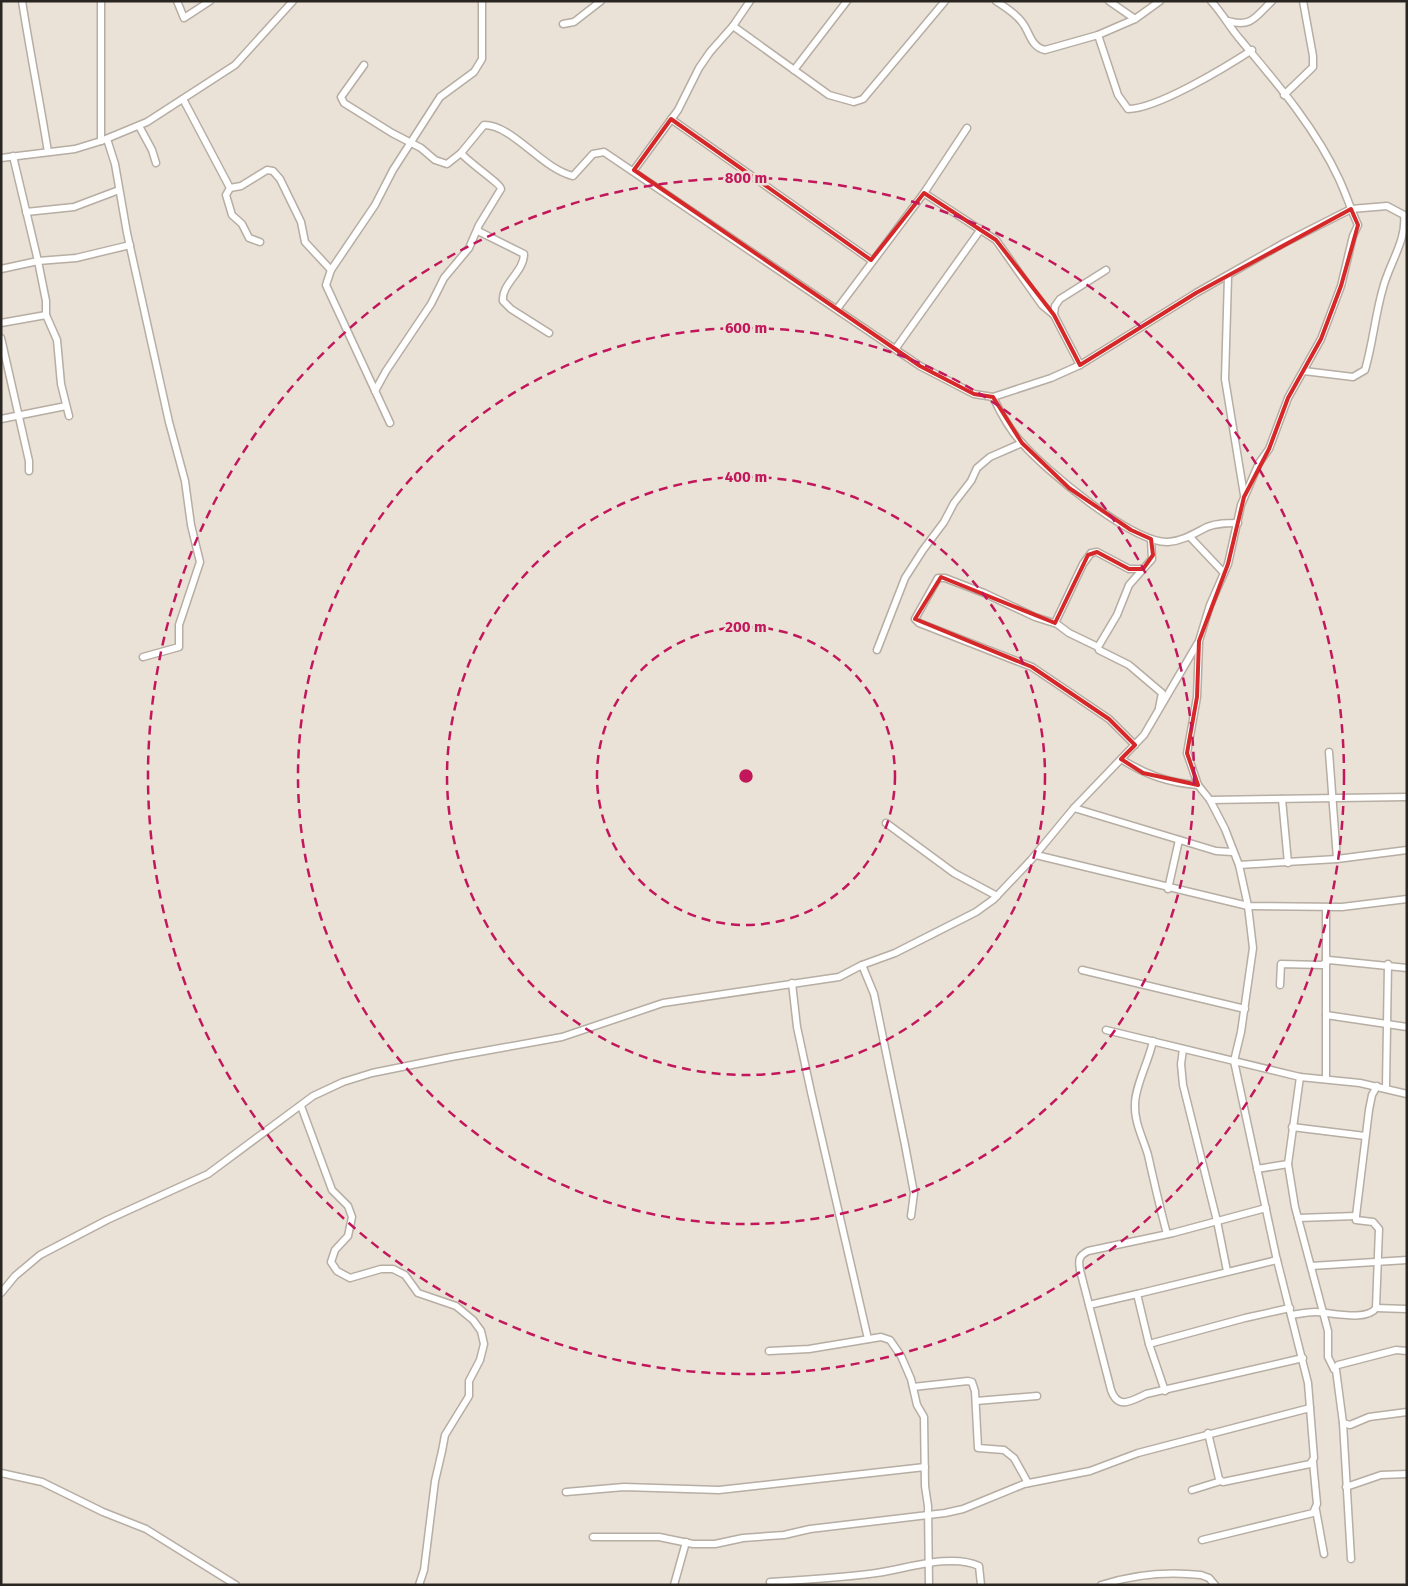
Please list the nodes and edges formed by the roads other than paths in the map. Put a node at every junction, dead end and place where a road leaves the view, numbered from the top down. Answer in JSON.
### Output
{"nodes":[{"id":1,"x":22,"y":1,"type":"edge"},
{"id":2,"x":101,"y":1,"type":"edge"},
{"id":3,"x":177,"y":1,"type":"edge"},
{"id":4,"x":210,"y":1,"type":"edge"},
{"id":5,"x":482,"y":1,"type":"edge"},
{"id":6,"x":601,"y":1,"type":"edge"},
{"id":7,"x":750,"y":1,"type":"edge"},
{"id":8,"x":847,"y":1,"type":"edge"},
{"id":9,"x":945,"y":1,"type":"edge"},
{"id":10,"x":996,"y":1,"type":"edge"},
{"id":11,"x":1109,"y":1,"type":"edge"},
{"id":12,"x":1160,"y":1,"type":"edge"},
{"id":13,"x":1212,"y":1,"type":"edge"},
{"id":14,"x":1272,"y":1,"type":"edge"},
{"id":15,"x":1303,"y":1,"type":"edge"},
{"id":16,"x":291,"y":2,"type":"edge"},
{"id":17,"x":1135,"y":19,"type":"junction"},
{"id":18,"x":1228,"y":21,"type":"junction"},
{"id":19,"x":563,"y":24,"type":"dead end"},
{"id":20,"x":733,"y":26,"type":"junction"},
{"id":21,"x":1098,"y":35,"type":"junction"},
{"id":22,"x":1252,"y":50,"type":"junction"},
{"id":23,"x":364,"y":64,"type":"dead end"},
{"id":24,"x":794,"y":70,"type":"junction"},
{"id":25,"x":1284,"y":95,"type":"junction"},
{"id":26,"x":184,"y":99,"type":"junction"},
{"id":27,"x":671,"y":119,"type":"junction"},
{"id":28,"x":139,"y":126,"type":"junction"},
{"id":29,"x":967,"y":128,"type":"dead end"},
{"id":30,"x":104,"y":140,"type":"junction"},
{"id":31,"x":411,"y":142,"type":"junction"},
{"id":32,"x":48,"y":152,"type":"junction"},
{"id":33,"x":461,"y":153,"type":"junction"},
{"id":34,"x":13,"y":156,"type":"junction"},
{"id":35,"x":1,"y":158,"type":"edge"},
{"id":36,"x":156,"y":162,"type":"dead end"},
{"id":37,"x":634,"y":170,"type":"junction"},
{"id":38,"x":230,"y":188,"type":"junction"},
{"id":39,"x":119,"y":190,"type":"junction"},
{"id":40,"x":924,"y":193,"type":"junction"},
{"id":41,"x":1351,"y":209,"type":"junction"},
{"id":42,"x":26,"y":212,"type":"junction"},
{"id":43,"x":981,"y":229,"type":"junction"},
{"id":44,"x":478,"y":231,"type":"junction"},
{"id":45,"x":260,"y":242,"type":"dead end"},
{"id":46,"x":130,"y":245,"type":"junction"},
{"id":47,"x":872,"y":260,"type":"junction"},
{"id":48,"x":38,"y":261,"type":"junction"},
{"id":49,"x":1,"y":269,"type":"edge"},
{"id":50,"x":331,"y":270,"type":"junction"},
{"id":51,"x":1106,"y":270,"type":"dead end"},
{"id":52,"x":1228,"y":276,"type":"junction"},
{"id":53,"x":837,"y":309,"type":"junction"},
{"id":54,"x":46,"y":315,"type":"junction"},
{"id":55,"x":1054,"y":315,"type":"junction"},
{"id":56,"x":1,"y":323,"type":"edge"},
{"id":57,"x":549,"y":333,"type":"dead end"},
{"id":58,"x":1,"y":338,"type":"edge"},
{"id":59,"x":896,"y":348,"type":"junction"},
{"id":60,"x":1080,"y":365,"type":"junction"},
{"id":61,"x":1304,"y":371,"type":"junction"},
{"id":62,"x":375,"y":391,"type":"junction"},
{"id":63,"x":993,"y":397,"type":"junction"},
{"id":64,"x":66,"y":406,"type":"junction"},
{"id":65,"x":18,"y":416,"type":"junction"},
{"id":66,"x":69,"y":416,"type":"dead end"},
{"id":67,"x":1,"y":419,"type":"edge"},
{"id":68,"x":390,"y":423,"type":"dead end"},
{"id":69,"x":1022,"y":443,"type":"junction"},
{"id":70,"x":29,"y":471,"type":"dead end"},
{"id":71,"x":1244,"y":496,"type":"junction"},
{"id":72,"x":1238,"y":523,"type":"junction"},
{"id":73,"x":1190,"y":537,"type":"junction"},
{"id":74,"x":1152,"y":539,"type":"junction"},
{"id":75,"x":1143,"y":569,"type":"junction"},
{"id":76,"x":1224,"y":573,"type":"junction"},
{"id":77,"x":1054,"y":623,"type":"junction"},
{"id":78,"x":1200,"y":642,"type":"junction"},
{"id":79,"x":1098,"y":647,"type":"junction"},
{"id":80,"x":877,"y":650,"type":"dead end"},
{"id":81,"x":142,"y":657,"type":"dead end"},
{"id":82,"x":1158,"y":714,"type":"junction"},
{"id":83,"x":1135,"y":745,"type":"junction"},
{"id":84,"x":1329,"y":752,"type":"dead end"},
{"id":85,"x":1121,"y":759,"type":"junction"},
{"id":86,"x":1198,"y":785,"type":"junction"},
{"id":87,"x":1333,"y":797,"type":"junction"},
{"id":88,"x":1407,"y":798,"type":"edge"},
{"id":89,"x":1282,"y":799,"type":"junction"},
{"id":90,"x":1210,"y":800,"type":"junction"},
{"id":91,"x":1074,"y":808,"type":"junction"},
{"id":92,"x":886,"y":823,"type":"dead end"},
{"id":93,"x":1179,"y":840,"type":"junction"},
{"id":94,"x":1407,"y":850,"type":"edge"},
{"id":95,"x":1232,"y":852,"type":"junction"},
{"id":96,"x":1036,"y":855,"type":"junction"},
{"id":97,"x":1338,"y":858,"type":"junction"},
{"id":98,"x":1288,"y":863,"type":"junction"},
{"id":99,"x":1239,"y":865,"type":"junction"},
{"id":100,"x":1168,"y":889,"type":"junction"},
{"id":101,"x":997,"y":896,"type":"junction"},
{"id":102,"x":1407,"y":899,"type":"edge"},
{"id":103,"x":1248,"y":906,"type":"junction"},
{"id":104,"x":1326,"y":908,"type":"junction"},
{"id":105,"x":1327,"y":960,"type":"junction"},
{"id":106,"x":1388,"y":964,"type":"junction"},
{"id":107,"x":862,"y":965,"type":"junction"},
{"id":108,"x":1407,"y":968,"type":"edge"},
{"id":109,"x":1082,"y":970,"type":"dead end"},
{"id":110,"x":792,"y":983,"type":"junction"},
{"id":111,"x":1280,"y":984,"type":"dead end"},
{"id":112,"x":1244,"y":1009,"type":"junction"},
{"id":113,"x":1326,"y":1015,"type":"junction"},
{"id":114,"x":1387,"y":1025,"type":"junction"},
{"id":115,"x":1407,"y":1028,"type":"edge"},
{"id":116,"x":1106,"y":1030,"type":"dead end"},
{"id":117,"x":1153,"y":1041,"type":"junction"},
{"id":118,"x":1183,"y":1049,"type":"junction"},
{"id":119,"x":1234,"y":1062,"type":"junction"},
{"id":120,"x":1300,"y":1078,"type":"junction"},
{"id":121,"x":1326,"y":1078,"type":"junction"},
{"id":122,"x":1377,"y":1086,"type":"junction"},
{"id":123,"x":1386,"y":1087,"type":"junction"},
{"id":124,"x":1407,"y":1094,"type":"edge"},
{"id":125,"x":301,"y":1106,"type":"junction"},
{"id":126,"x":1292,"y":1127,"type":"junction"},
{"id":127,"x":1365,"y":1136,"type":"junction"},
{"id":128,"x":1288,"y":1164,"type":"junction"},
{"id":129,"x":1258,"y":1169,"type":"junction"},
{"id":130,"x":1266,"y":1208,"type":"junction"},
{"id":131,"x":911,"y":1216,"type":"dead end"},
{"id":132,"x":1356,"y":1216,"type":"junction"},
{"id":133,"x":1298,"y":1218,"type":"junction"},
{"id":134,"x":1217,"y":1221,"type":"junction"},
{"id":135,"x":1166,"y":1234,"type":"junction"},
{"id":136,"x":1277,"y":1260,"type":"junction"},
{"id":137,"x":1407,"y":1260,"type":"edge"},
{"id":138,"x":1379,"y":1264,"type":"junction"},
{"id":139,"x":1311,"y":1266,"type":"junction"},
{"id":140,"x":1227,"y":1271,"type":"junction"},
{"id":141,"x":1,"y":1293,"type":"edge"},
{"id":142,"x":1137,"y":1294,"type":"junction"},
{"id":143,"x":1089,"y":1305,"type":"junction"},
{"id":144,"x":1376,"y":1308,"type":"junction"},
{"id":145,"x":1407,"y":1309,"type":"edge"},
{"id":146,"x":1290,"y":1312,"type":"junction"},
{"id":147,"x":1321,"y":1312,"type":"junction"},
{"id":148,"x":868,"y":1339,"type":"junction"},
{"id":149,"x":1149,"y":1344,"type":"junction"},
{"id":150,"x":1407,"y":1350,"type":"edge"},
{"id":151,"x":768,"y":1351,"type":"dead end"},
{"id":152,"x":1303,"y":1358,"type":"junction"},
{"id":153,"x":1334,"y":1369,"type":"junction"},
{"id":154,"x":913,"y":1387,"type":"junction"},
{"id":155,"x":1165,"y":1390,"type":"junction"},
{"id":156,"x":1037,"y":1396,"type":"dead end"},
{"id":157,"x":976,"y":1401,"type":"junction"},
{"id":158,"x":1310,"y":1408,"type":"junction"},
{"id":159,"x":1407,"y":1412,"type":"edge"},
{"id":160,"x":1343,"y":1423,"type":"junction"},
{"id":161,"x":1208,"y":1434,"type":"junction"},
{"id":162,"x":1313,"y":1462,"type":"junction"},
{"id":163,"x":925,"y":1467,"type":"junction"},
{"id":164,"x":1,"y":1473,"type":"edge"},
{"id":165,"x":1407,"y":1474,"type":"edge"},
{"id":166,"x":1220,"y":1482,"type":"junction"},
{"id":167,"x":1028,"y":1483,"type":"junction"},
{"id":168,"x":1346,"y":1487,"type":"junction"},
{"id":169,"x":1192,"y":1490,"type":"dead end"},
{"id":170,"x":566,"y":1492,"type":"dead end"},
{"id":171,"x":1316,"y":1510,"type":"junction"},
{"id":172,"x":927,"y":1515,"type":"junction"},
{"id":173,"x":593,"y":1537,"type":"dead end"},
{"id":174,"x":1202,"y":1540,"type":"dead end"},
{"id":175,"x":686,"y":1542,"type":"junction"},
{"id":176,"x":1324,"y":1554,"type":"dead end"},
{"id":177,"x":1351,"y":1559,"type":"dead end"},
{"id":178,"x":928,"y":1562,"type":"junction"},
{"id":179,"x":770,"y":1582,"type":"dead end"},
{"id":180,"x":236,"y":1585,"type":"edge"},
{"id":181,"x":418,"y":1585,"type":"edge"},
{"id":182,"x":674,"y":1585,"type":"edge"},
{"id":183,"x":929,"y":1585,"type":"edge"},
{"id":184,"x":981,"y":1585,"type":"edge"},
{"id":185,"x":1102,"y":1585,"type":"edge"},
{"id":186,"x":1215,"y":1585,"type":"edge"}],
"edges":[{"from":1,"to":32,"type":"street"},
{"from":2,"to":30,"type":"street"},
{"from":3,"to":4,"type":"street"},
{"from":5,"to":31,"type":"street"},
{"from":6,"to":19,"type":"street"},
{"from":7,"to":20,"type":"street"},
{"from":8,"to":24,"type":"street"},
{"from":9,"to":24,"type":"street"},
{"from":10,"to":21,"type":"street"},
{"from":11,"to":17,"type":"street"},
{"from":12,"to":17,"type":"street"},
{"from":13,"to":18,"type":"street"},
{"from":14,"to":18,"type":"street"},
{"from":15,"to":25,"type":"street"},
{"from":16,"to":26,"type":"street"},
{"from":17,"to":21,"type":"street"},
{"from":18,"to":22,"type":"street"},
{"from":20,"to":24,"type":"street"},
{"from":20,"to":27,"type":"street"},
{"from":21,"to":22,"type":"street"},
{"from":22,"to":25,"type":"street"},
{"from":23,"to":31,"type":"street"},
{"from":25,"to":41,"type":"street"},
{"from":26,"to":28,"type":"street"},
{"from":26,"to":38,"type":"street"},
{"from":27,"to":37,"type":"street"},
{"from":27,"to":47,"type":"street"},
{"from":28,"to":30,"type":"street"},
{"from":28,"to":36,"type":"street"},
{"from":29,"to":40,"type":"street"},
{"from":30,"to":32,"type":"street"},
{"from":30,"to":39,"type":"street"},
{"from":31,"to":33,"type":"street"},
{"from":31,"to":50,"type":"street"},
{"from":32,"to":34,"type":"street"},
{"from":33,"to":37,"type":"street"},
{"from":33,"to":44,"type":"street"},
{"from":34,"to":35,"type":"street"},
{"from":34,"to":42,"type":"street"},
{"from":37,"to":53,"type":"street"},
{"from":38,"to":45,"type":"street"},
{"from":38,"to":50,"type":"street"},
{"from":39,"to":42,"type":"street"},
{"from":39,"to":46,"type":"street"},
{"from":40,"to":43,"type":"street"},
{"from":40,"to":47,"type":"street"},
{"from":41,"to":52,"type":"street"},
{"from":41,"to":61,"type":"street"},
{"from":41,"to":61,"type":"street"},
{"from":42,"to":48,"type":"street"},
{"from":43,"to":55,"type":"street"},
{"from":43,"to":59,"type":"street"},
{"from":44,"to":57,"type":"street"},
{"from":44,"to":62,"type":"street"},
{"from":46,"to":48,"type":"street"},
{"from":46,"to":81,"type":"street"},
{"from":47,"to":53,"type":"street"},
{"from":48,"to":49,"type":"street"},
{"from":48,"to":54,"type":"street"},
{"from":50,"to":62,"type":"street"},
{"from":51,"to":55,"type":"street"},
{"from":52,"to":60,"type":"street"},
{"from":52,"to":71,"type":"street"},
{"from":53,"to":59,"type":"street"},
{"from":54,"to":56,"type":"street"},
{"from":54,"to":64,"type":"street"},
{"from":55,"to":60,"type":"street"},
{"from":58,"to":65,"type":"street"},
{"from":59,"to":63,"type":"street"},
{"from":60,"to":63,"type":"street"},
{"from":61,"to":71,"type":"street"},
{"from":62,"to":68,"type":"street"},
{"from":63,"to":69,"type":"street"},
{"from":64,"to":65,"type":"street"},
{"from":64,"to":66,"type":"street"},
{"from":65,"to":67,"type":"street"},
{"from":65,"to":70,"type":"street"},
{"from":69,"to":74,"type":"street"},
{"from":69,"to":80,"type":"street"},
{"from":71,"to":72,"type":"street"},
{"from":72,"to":73,"type":"street"},
{"from":72,"to":76,"type":"street"},
{"from":73,"to":74,"type":"street"},
{"from":73,"to":76,"type":"street"},
{"from":74,"to":75,"type":"street"},
{"from":75,"to":77,"type":"street"},
{"from":75,"to":79,"type":"street"},
{"from":76,"to":78,"type":"street"},
{"from":77,"to":79,"type":"street"},
{"from":77,"to":83,"type":"street"},
{"from":78,"to":82,"type":"street"},
{"from":78,"to":86,"type":"street"},
{"from":79,"to":82,"type":"street"},
{"from":82,"to":83,"type":"street"},
{"from":83,"to":85,"type":"street"},
{"from":84,"to":87,"type":"street"},
{"from":85,"to":86,"type":"street"},
{"from":85,"to":91,"type":"street"},
{"from":86,"to":90,"type":"street"},
{"from":87,"to":88,"type":"street"},
{"from":87,"to":89,"type":"street"},
{"from":87,"to":97,"type":"street"},
{"from":89,"to":90,"type":"street"},
{"from":89,"to":98,"type":"street"},
{"from":90,"to":95,"type":"street"},
{"from":91,"to":93,"type":"street"},
{"from":91,"to":96,"type":"street"},
{"from":92,"to":101,"type":"street"},
{"from":93,"to":95,"type":"street"},
{"from":93,"to":100,"type":"street"},
{"from":94,"to":97,"type":"street"},
{"from":95,"to":99,"type":"street"},
{"from":96,"to":100,"type":"street"},
{"from":96,"to":101,"type":"street"},
{"from":97,"to":98,"type":"street"},
{"from":98,"to":99,"type":"street"},
{"from":99,"to":103,"type":"street"},
{"from":100,"to":103,"type":"street"},
{"from":101,"to":107,"type":"street"},
{"from":102,"to":104,"type":"street"},
{"from":103,"to":104,"type":"street"},
{"from":103,"to":112,"type":"street"},
{"from":104,"to":105,"type":"street"},
{"from":105,"to":106,"type":"street"},
{"from":105,"to":111,"type":"street"},
{"from":105,"to":113,"type":"street"},
{"from":106,"to":108,"type":"street"},
{"from":106,"to":114,"type":"street"},
{"from":107,"to":110,"type":"street"},
{"from":107,"to":131,"type":"street"},
{"from":109,"to":112,"type":"street"},
{"from":110,"to":125,"type":"street"},
{"from":110,"to":148,"type":"street"},
{"from":112,"to":119,"type":"street"},
{"from":113,"to":114,"type":"street"},
{"from":113,"to":121,"type":"street"},
{"from":114,"to":115,"type":"street"},
{"from":114,"to":123,"type":"street"},
{"from":116,"to":117,"type":"street"},
{"from":117,"to":118,"type":"street"},
{"from":117,"to":135,"type":"street"},
{"from":118,"to":119,"type":"street"},
{"from":118,"to":134,"type":"street"},
{"from":119,"to":120,"type":"street"},
{"from":119,"to":129,"type":"street"},
{"from":120,"to":121,"type":"street"},
{"from":120,"to":126,"type":"street"},
{"from":121,"to":122,"type":"street"},
{"from":122,"to":123,"type":"street"},
{"from":122,"to":127,"type":"street"},
{"from":123,"to":124,"type":"street"},
{"from":125,"to":141,"type":"street"},
{"from":125,"to":181,"type":"street"},
{"from":126,"to":127,"type":"street"},
{"from":126,"to":128,"type":"street"},
{"from":127,"to":132,"type":"street"},
{"from":128,"to":129,"type":"street"},
{"from":128,"to":133,"type":"street"},
{"from":129,"to":130,"type":"street"},
{"from":130,"to":134,"type":"street"},
{"from":130,"to":136,"type":"street"},
{"from":132,"to":133,"type":"street"},
{"from":132,"to":138,"type":"street"},
{"from":133,"to":139,"type":"street"},
{"from":134,"to":135,"type":"street"},
{"from":134,"to":140,"type":"street"},
{"from":135,"to":143,"type":"street"},
{"from":136,"to":140,"type":"street"},
{"from":136,"to":146,"type":"street"},
{"from":137,"to":138,"type":"street"},
{"from":138,"to":139,"type":"street"},
{"from":138,"to":144,"type":"street"},
{"from":139,"to":147,"type":"street"},
{"from":140,"to":142,"type":"street"},
{"from":142,"to":143,"type":"street"},
{"from":142,"to":149,"type":"street"},
{"from":143,"to":155,"type":"street"},
{"from":144,"to":145,"type":"street"},
{"from":144,"to":147,"type":"street"},
{"from":146,"to":147,"type":"street"},
{"from":146,"to":149,"type":"street"},
{"from":146,"to":152,"type":"street"},
{"from":147,"to":153,"type":"street"},
{"from":148,"to":151,"type":"street"},
{"from":148,"to":154,"type":"street"},
{"from":149,"to":155,"type":"street"},
{"from":150,"to":153,"type":"street"},
{"from":152,"to":155,"type":"street"},
{"from":152,"to":158,"type":"street"},
{"from":153,"to":160,"type":"street"},
{"from":154,"to":157,"type":"street"},
{"from":154,"to":163,"type":"street"},
{"from":156,"to":157,"type":"street"},
{"from":157,"to":167,"type":"street"},
{"from":158,"to":161,"type":"street"},
{"from":158,"to":162,"type":"street"},
{"from":159,"to":160,"type":"street"},
{"from":160,"to":168,"type":"street"},
{"from":161,"to":166,"type":"street"},
{"from":161,"to":167,"type":"street"},
{"from":162,"to":166,"type":"street"},
{"from":162,"to":171,"type":"street"},
{"from":163,"to":170,"type":"street"},
{"from":163,"to":172,"type":"street"},
{"from":164,"to":180,"type":"street"},
{"from":165,"to":168,"type":"street"},
{"from":166,"to":169,"type":"street"},
{"from":167,"to":172,"type":"street"},
{"from":168,"to":177,"type":"street"},
{"from":171,"to":174,"type":"street"},
{"from":171,"to":176,"type":"street"},
{"from":172,"to":175,"type":"street"},
{"from":172,"to":178,"type":"street"},
{"from":173,"to":175,"type":"street"},
{"from":175,"to":182,"type":"street"},
{"from":178,"to":179,"type":"street"},
{"from":178,"to":183,"type":"street"},
{"from":178,"to":184,"type":"street"},
{"from":185,"to":186,"type":"street"}]}
